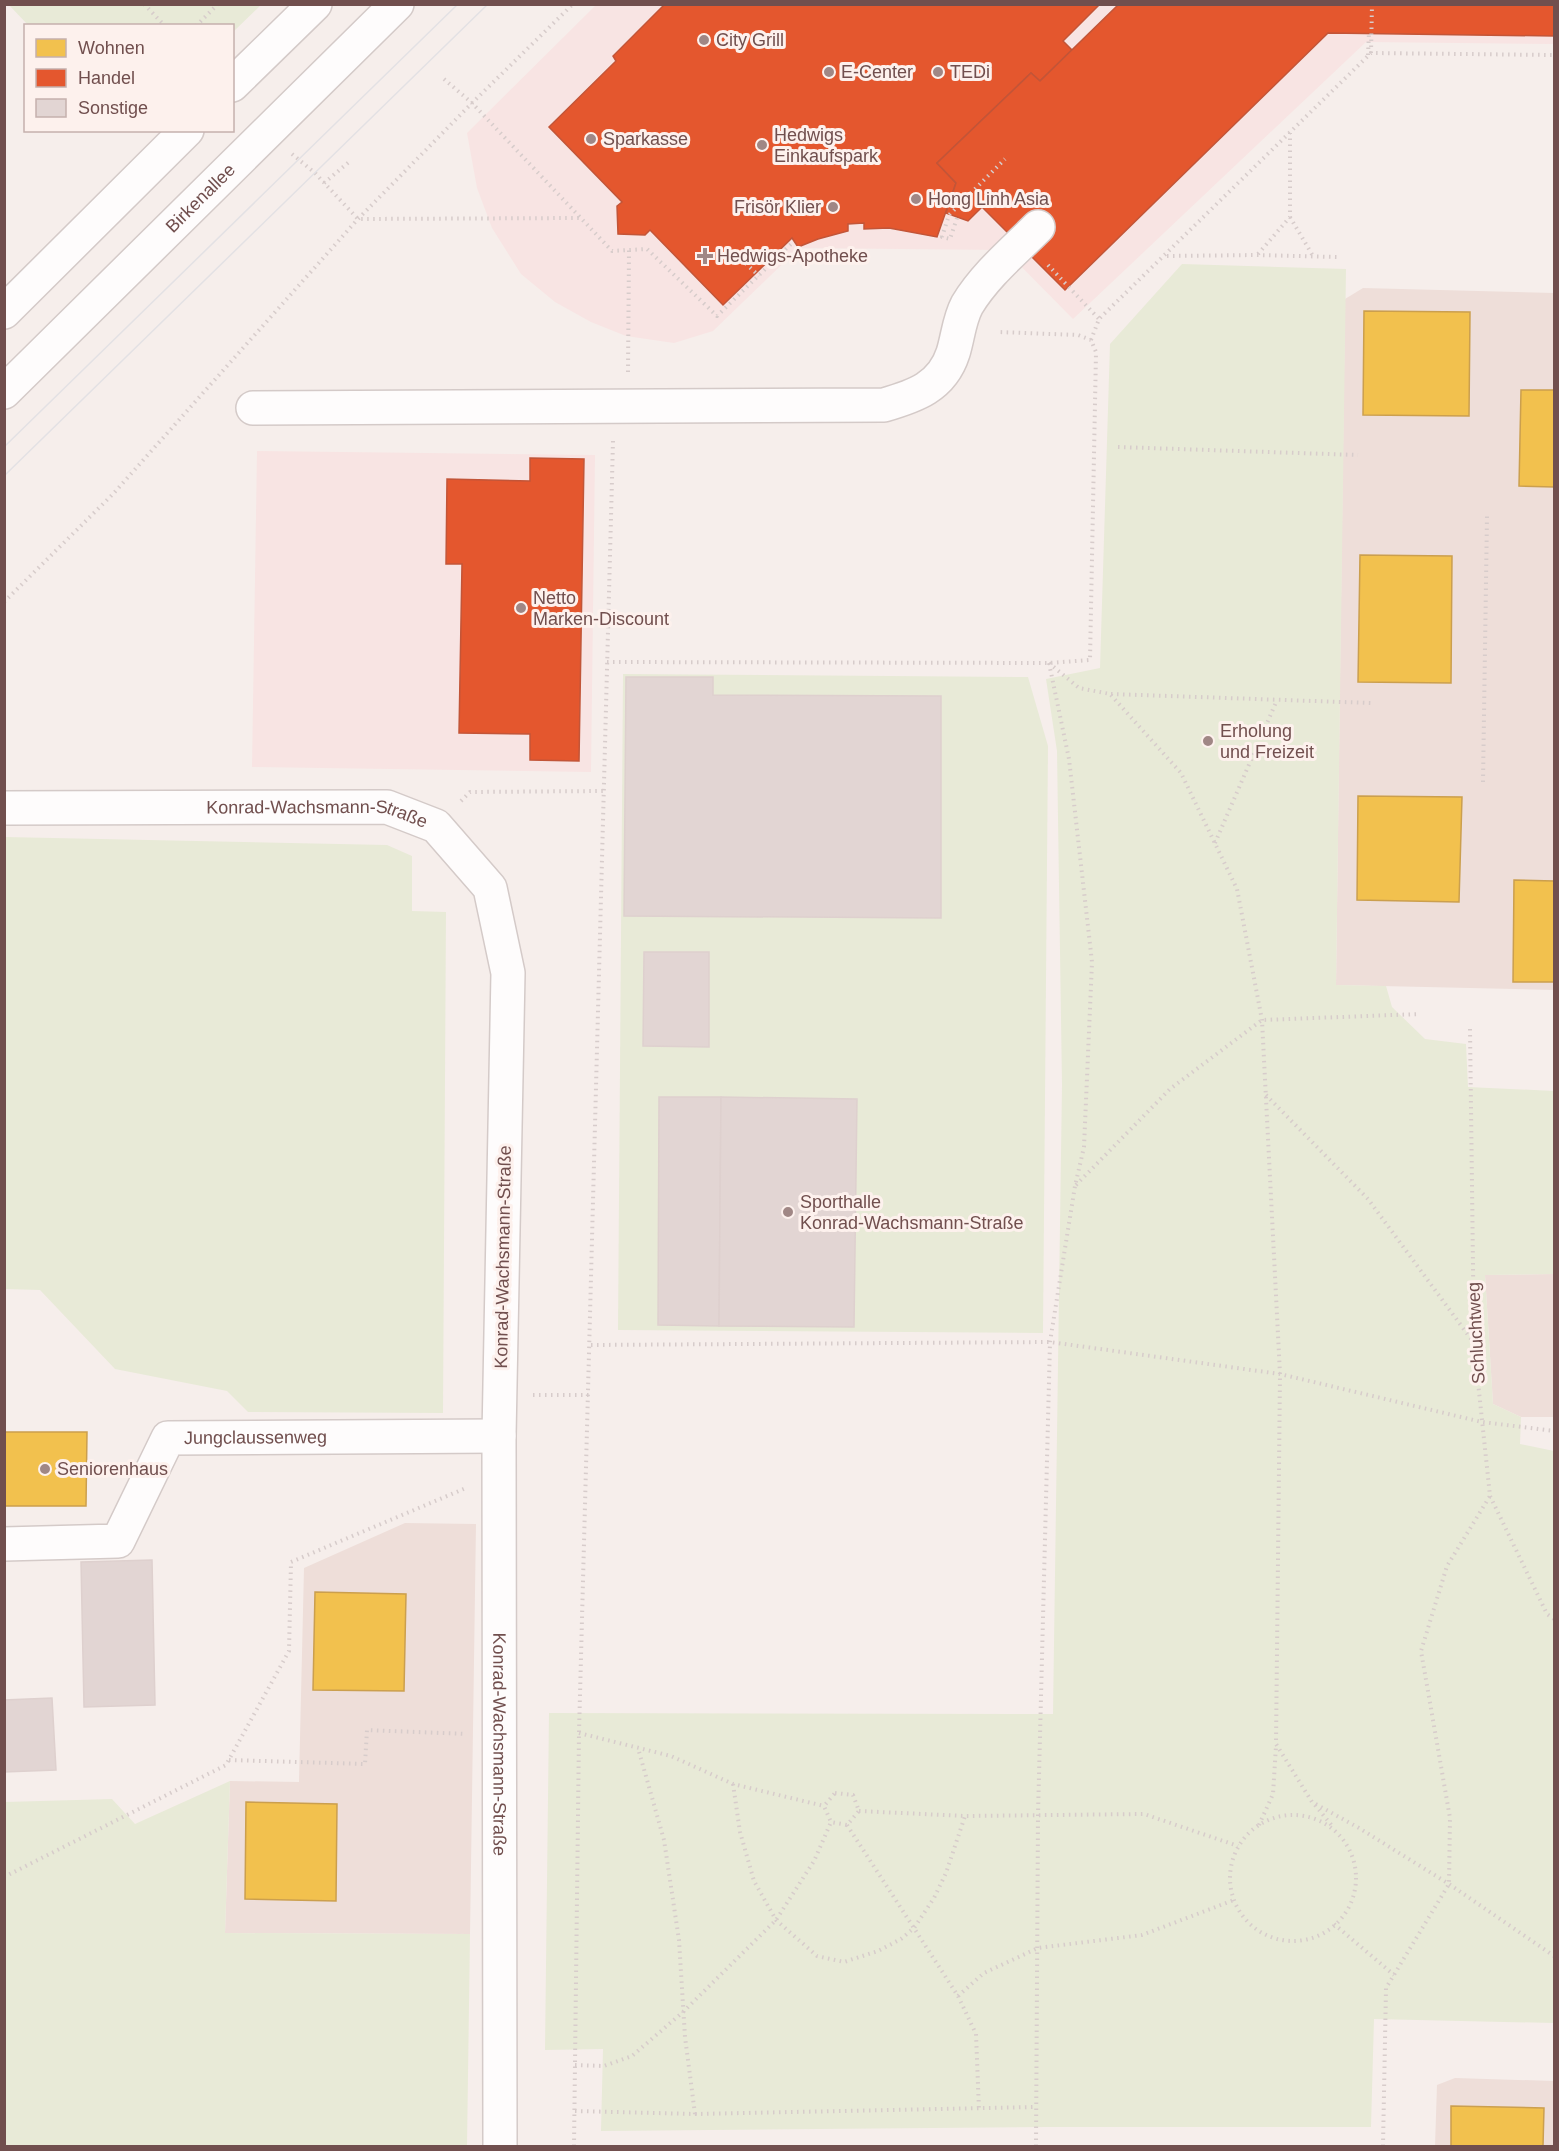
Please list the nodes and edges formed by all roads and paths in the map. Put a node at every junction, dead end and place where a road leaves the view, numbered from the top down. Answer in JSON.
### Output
{"nodes":[{"id":1,"x":144,"y":4,"type":"edge"},
{"id":2,"x":218,"y":4,"type":"edge"},
{"id":3,"x":315,"y":4,"type":"edge"},
{"id":4,"x":397,"y":4,"type":"edge"},
{"id":5,"x":573,"y":4,"type":"edge"},
{"id":6,"x":1372,"y":4,"type":"edge"},
{"id":7,"x":163,"y":24,"type":"edge"},
{"id":8,"x":198,"y":24,"type":"edge"},
{"id":9,"x":1370,"y":54,"type":"junction"},
{"id":10,"x":1554,"y":55,"type":"edge"},
{"id":11,"x":444,"y":79,"type":"dead end"},
{"id":12,"x":234,"y":83,"type":"edge"},
{"id":13,"x":472,"y":103,"type":"junction"},
{"id":14,"x":269,"y":131,"type":"junction"},
{"id":15,"x":185,"y":132,"type":"edge"},
{"id":16,"x":1290,"y":133,"type":"junction"},
{"id":17,"x":1005,"y":159,"type":"dead end"},
{"id":18,"x":348,"y":162,"type":"dead end"},
{"id":19,"x":324,"y":183,"type":"junction"},
{"id":20,"x":1290,"y":217,"type":"junction"},
{"id":21,"x":582,"y":218,"type":"junction"},
{"id":22,"x":358,"y":219,"type":"junction"},
{"id":23,"x":957,"y":219,"type":"dead end"},
{"id":24,"x":1038,"y":227,"type":"dead end"},
{"id":25,"x":792,"y":243,"type":"dead end"},
{"id":26,"x":629,"y":250,"type":"junction"},
{"id":27,"x":737,"y":255,"type":"dead end"},
{"id":28,"x":1257,"y":255,"type":"junction"},
{"id":29,"x":1166,"y":256,"type":"junction"},
{"id":30,"x":1313,"y":256,"type":"junction"},
{"id":31,"x":1337,"y":257,"type":"dead end"},
{"id":32,"x":1042,"y":259,"type":"dead end"},
{"id":33,"x":759,"y":276,"type":"junction"},
{"id":34,"x":4,"y":312,"type":"edge"},
{"id":35,"x":1099,"y":319,"type":"junction"},
{"id":36,"x":998,"y":332,"type":"dead end"},
{"id":37,"x":1090,"y":340,"type":"junction"},
{"id":38,"x":4,"y":392,"type":"edge"},
{"id":39,"x":628,"y":406,"type":"junction"},
{"id":40,"x":252,"y":408,"type":"dead end"},
{"id":41,"x":613,"y":441,"type":"dead end"},
{"id":42,"x":1118,"y":447,"type":"dead end"},
{"id":43,"x":1358,"y":455,"type":"dead end"},
{"id":44,"x":1487,"y":516,"type":"dead end"},
{"id":45,"x":4,"y":602,"type":"edge"},
{"id":46,"x":607,"y":662,"type":"junction"},
{"id":47,"x":1049,"y":663,"type":"junction"},
{"id":48,"x":1110,"y":694,"type":"junction"},
{"id":49,"x":1277,"y":700,"type":"junction"},
{"id":50,"x":1371,"y":703,"type":"dead end"},
{"id":51,"x":1484,"y":782,"type":"dead end"},
{"id":52,"x":603,"y":791,"type":"junction"},
{"id":53,"x":4,"y":808,"type":"edge"},
{"id":54,"x":436,"y":826,"type":"junction"},
{"id":55,"x":1215,"y":843,"type":"junction"},
{"id":56,"x":1420,"y":1014,"type":"dead end"},
{"id":57,"x":1262,"y":1020,"type":"junction"},
{"id":58,"x":1470,"y":1029,"type":"dead end"},
{"id":59,"x":1265,"y":1094,"type":"junction"},
{"id":60,"x":1075,"y":1186,"type":"junction"},
{"id":61,"x":1050,"y":1342,"type":"junction"},
{"id":62,"x":1474,"y":1344,"type":"junction"},
{"id":63,"x":591,"y":1345,"type":"junction"},
{"id":64,"x":1280,"y":1374,"type":"junction"},
{"id":65,"x":500,"y":1395,"type":"junction"},
{"id":66,"x":590,"y":1395,"type":"junction"},
{"id":67,"x":1482,"y":1422,"type":"junction"},
{"id":68,"x":1554,"y":1431,"type":"edge"},
{"id":69,"x":500,"y":1436,"type":"junction"},
{"id":70,"x":499,"y":1474,"type":"junction"},
{"id":71,"x":1490,"y":1496,"type":"junction"},
{"id":72,"x":4,"y":1544,"type":"edge"},
{"id":73,"x":1554,"y":1619,"type":"edge"},
{"id":74,"x":579,"y":1733,"type":"junction"},
{"id":75,"x":500,"y":1736,"type":"junction"},
{"id":76,"x":1276,"y":1744,"type":"junction"},
{"id":77,"x":638,"y":1748,"type":"junction"},
{"id":78,"x":229,"y":1760,"type":"junction"},
{"id":79,"x":733,"y":1784,"type":"junction"},
{"id":80,"x":1312,"y":1802,"type":"junction"},
{"id":81,"x":824,"y":1806,"type":"junction"},
{"id":82,"x":859,"y":1812,"type":"junction"},
{"id":83,"x":1038,"y":1815,"type":"junction"},
{"id":84,"x":965,"y":1816,"type":"junction"},
{"id":85,"x":831,"y":1822,"type":"junction"},
{"id":86,"x":848,"y":1825,"type":"junction"},
{"id":87,"x":1258,"y":1826,"type":"junction"},
{"id":88,"x":1336,"y":1832,"type":"junction"},
{"id":89,"x":1238,"y":1846,"type":"junction"},
{"id":90,"x":4,"y":1877,"type":"edge"},
{"id":91,"x":1449,"y":1884,"type":"junction"},
{"id":92,"x":1234,"y":1900,"type":"junction"},
{"id":93,"x":776,"y":1920,"type":"junction"},
{"id":94,"x":1334,"y":1924,"type":"junction"},
{"id":95,"x":914,"y":1928,"type":"junction"},
{"id":96,"x":1038,"y":1948,"type":"junction"},
{"id":97,"x":1554,"y":1956,"type":"edge"},
{"id":98,"x":1394,"y":1975,"type":"junction"},
{"id":99,"x":958,"y":1996,"type":"junction"},
{"id":100,"x":683,"y":2012,"type":"junction"},
{"id":101,"x":575,"y":2065,"type":"junction"},
{"id":102,"x":1035,"y":2107,"type":"junction"},
{"id":103,"x":980,"y":2110,"type":"junction"},
{"id":104,"x":574,"y":2111,"type":"junction"},
{"id":105,"x":694,"y":2114,"type":"junction"},
{"id":106,"x":500,"y":2146,"type":"edge"},
{"id":107,"x":574,"y":2146,"type":"edge"},
{"id":108,"x":1036,"y":2146,"type":"edge"},
{"id":109,"x":1383,"y":2146,"type":"edge"}],
"edges":[{"from":1,"to":7,"type":"path"},
{"from":2,"to":8,"type":"path"},
{"from":3,"to":12,"type":"street"},
{"from":4,"to":14,"type":"street","name":"Birkenallee"},
{"from":5,"to":13,"type":"path"},
{"from":6,"to":9,"type":"path"},
{"from":9,"to":10,"type":"path"},
{"from":9,"to":16,"type":"path"},
{"from":11,"to":13,"type":"path"},
{"from":13,"to":21,"type":"path"},
{"from":13,"to":22,"type":"path"},
{"from":14,"to":19,"type":"path"},
{"from":14,"to":38,"type":"street","name":"Birkenallee"},
{"from":15,"to":34,"type":"street"},
{"from":16,"to":20,"type":"path"},
{"from":16,"to":29,"type":"path"},
{"from":17,"to":23,"type":"path"},
{"from":18,"to":19,"type":"path"},
{"from":19,"to":22,"type":"path"},
{"from":20,"to":28,"type":"path"},
{"from":20,"to":30,"type":"path"},
{"from":21,"to":22,"type":"path"},
{"from":21,"to":26,"type":"path"},
{"from":22,"to":45,"type":"path"},
{"from":24,"to":39,"type":"street"},
{"from":25,"to":33,"type":"path"},
{"from":26,"to":33,"type":"path"},
{"from":26,"to":39,"type":"path"},
{"from":27,"to":33,"type":"path"},
{"from":28,"to":29,"type":"path"},
{"from":28,"to":30,"type":"path"},
{"from":29,"to":35,"type":"path"},
{"from":30,"to":31,"type":"path"},
{"from":32,"to":35,"type":"path"},
{"from":35,"to":37,"type":"path"},
{"from":36,"to":37,"type":"path"},
{"from":37,"to":47,"type":"path"},
{"from":39,"to":40,"type":"street"},
{"from":41,"to":46,"type":"path"},
{"from":42,"to":43,"type":"path"},
{"from":44,"to":51,"type":"path"},
{"from":46,"to":47,"type":"path"},
{"from":46,"to":52,"type":"path"},
{"from":47,"to":48,"type":"path"},
{"from":47,"to":60,"type":"path"},
{"from":48,"to":49,"type":"path"},
{"from":48,"to":55,"type":"path"},
{"from":49,"to":50,"type":"path"},
{"from":49,"to":55,"type":"path"},
{"from":52,"to":54,"type":"path"},
{"from":52,"to":63,"type":"path"},
{"from":53,"to":54,"type":"street","name":"Konrad-Wachsmann-Straße"},
{"from":54,"to":65,"type":"street","name":"Konrad-Wachsmann-Straße"},
{"from":55,"to":57,"type":"path"},
{"from":56,"to":57,"type":"path"},
{"from":57,"to":59,"type":"path"},
{"from":57,"to":60,"type":"path"},
{"from":58,"to":62,"type":"path","name":"Schluchtweg"},
{"from":59,"to":62,"type":"path"},
{"from":59,"to":64,"type":"path"},
{"from":60,"to":61,"type":"path"},
{"from":61,"to":63,"type":"path"},
{"from":61,"to":64,"type":"path"},
{"from":61,"to":83,"type":"path"},
{"from":62,"to":67,"type":"path","name":"Schluchtweg"},
{"from":63,"to":66,"type":"path"},
{"from":64,"to":67,"type":"path"},
{"from":64,"to":76,"type":"path"},
{"from":65,"to":66,"type":"path"},
{"from":65,"to":69,"type":"street","name":"Konrad-Wachsmann-Straße"},
{"from":66,"to":74,"type":"path"},
{"from":67,"to":68,"type":"path"},
{"from":67,"to":71,"type":"path","name":"Schluchtweg"},
{"from":69,"to":70,"type":"street","name":"Konrad-Wachsmann-Straße"},
{"from":69,"to":72,"type":"street","name":"Jungclaussenweg"},
{"from":70,"to":75,"type":"street","name":"Konrad-Wachsmann-Straße"},
{"from":70,"to":78,"type":"path"},
{"from":71,"to":73,"type":"path","name":"Schluchtweg"},
{"from":71,"to":91,"type":"path"},
{"from":74,"to":77,"type":"path"},
{"from":74,"to":101,"type":"path"},
{"from":75,"to":78,"type":"path"},
{"from":75,"to":106,"type":"street","name":"Konrad-Wachsmann-Straße"},
{"from":76,"to":80,"type":"path"},
{"from":76,"to":87,"type":"path"},
{"from":77,"to":79,"type":"path"},
{"from":77,"to":100,"type":"path"},
{"from":78,"to":90,"type":"path"},
{"from":79,"to":81,"type":"path"},
{"from":79,"to":93,"type":"path"},
{"from":80,"to":88,"type":"path"},
{"from":80,"to":91,"type":"path"},
{"from":81,"to":82,"type":"path"},
{"from":81,"to":85,"type":"path"},
{"from":82,"to":84,"type":"path"},
{"from":82,"to":86,"type":"path"},
{"from":83,"to":84,"type":"path"},
{"from":83,"to":89,"type":"path"},
{"from":83,"to":96,"type":"path"},
{"from":84,"to":95,"type":"path"},
{"from":85,"to":86,"type":"path"},
{"from":85,"to":93,"type":"path"},
{"from":86,"to":95,"type":"path"},
{"from":87,"to":88,"type":"path"},
{"from":87,"to":89,"type":"path"},
{"from":88,"to":94,"type":"path"},
{"from":89,"to":92,"type":"path"},
{"from":91,"to":97,"type":"path"},
{"from":91,"to":98,"type":"path"},
{"from":92,"to":94,"type":"path"},
{"from":92,"to":96,"type":"path"},
{"from":93,"to":95,"type":"path"},
{"from":93,"to":100,"type":"path"},
{"from":94,"to":98,"type":"path"},
{"from":95,"to":99,"type":"path"},
{"from":96,"to":99,"type":"path"},
{"from":96,"to":102,"type":"path"},
{"from":98,"to":109,"type":"path"},
{"from":99,"to":103,"type":"path"},
{"from":100,"to":101,"type":"path"},
{"from":100,"to":105,"type":"path"},
{"from":101,"to":104,"type":"path"},
{"from":102,"to":103,"type":"path"},
{"from":102,"to":108,"type":"path"},
{"from":103,"to":105,"type":"path"},
{"from":104,"to":105,"type":"path"},
{"from":104,"to":107,"type":"path"}]}
